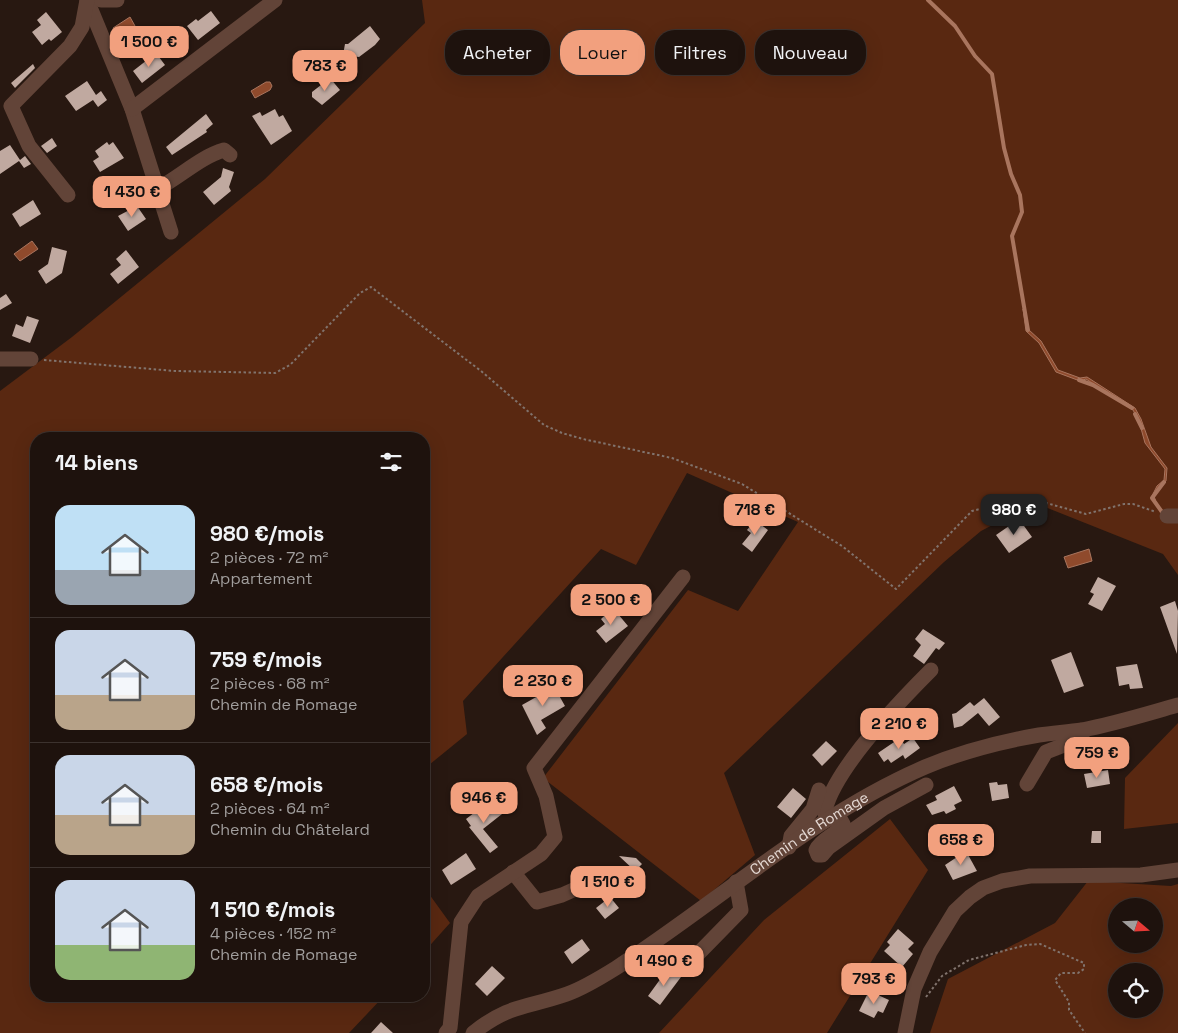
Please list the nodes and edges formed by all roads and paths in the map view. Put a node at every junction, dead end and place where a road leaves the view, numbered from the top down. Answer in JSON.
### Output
{"nodes":[{"id":1,"x":87,"y":0,"type":"edge"},
{"id":2,"x":101,"y":0,"type":"edge"},
{"id":3,"x":117,"y":0,"type":"edge"},
{"id":4,"x":275,"y":0,"type":"edge"},
{"id":5,"x":132,"y":110,"type":"junction"},
{"id":6,"x":230,"y":155,"type":"dead end"},
{"id":7,"x":157,"y":189,"type":"junction"},
{"id":8,"x":68,"y":195,"type":"dead end"},
{"id":9,"x":171,"y":232,"type":"dead end"},
{"id":10,"x":0,"y":359,"type":"edge"},
{"id":11,"x":31,"y":359,"type":"joint"},
{"id":12,"x":1173,"y":516,"type":"edge"},
{"id":13,"x":683,"y":577,"type":"dead end"},
{"id":14,"x":931,"y":670,"type":"dead end"},
{"id":15,"x":1178,"y":705,"type":"edge"},
{"id":16,"x":1082,"y":730,"type":"junction"},
{"id":17,"x":926,"y":784,"type":"dead end"},
{"id":18,"x":1027,"y":784,"type":"dead end"},
{"id":19,"x":819,"y":790,"type":"dead end"},
{"id":20,"x":831,"y":819,"type":"junction"},
{"id":21,"x":789,"y":847,"type":"junction"},
{"id":22,"x":1178,"y":870,"type":"edge"},
{"id":23,"x":513,"y":872,"type":"junction"},
{"id":24,"x":610,"y":874,"type":"dead end"},
{"id":25,"x":736,"y":882,"type":"junction"},
{"id":26,"x":696,"y":956,"type":"dead end"},
{"id":27,"x":922,"y":1002,"type":"dead end"},
{"id":28,"x":446,"y":1033,"type":"edge"},
{"id":29,"x":473,"y":1033,"type":"edge"},
{"id":30,"x":905,"y":1033,"type":"edge"},
{"id":31,"x":1085,"y":1033,"type":"edge"}],
"edges":[{"from":1,"to":5,"type":"street"},
{"from":1,"to":8,"type":"street"},
{"from":2,"to":3,"type":"street"},
{"from":4,"to":5,"type":"street"},
{"from":5,"to":7,"type":"street"},
{"from":6,"to":7,"type":"street"},
{"from":7,"to":9,"type":"street"},
{"from":10,"to":11,"type":"street"},
{"from":11,"to":12,"type":"path"},
{"from":13,"to":23,"type":"street"},
{"from":14,"to":20,"type":"street"},
{"from":15,"to":16,"type":"street","name":"Chemin de Romage"},
{"from":16,"to":18,"type":"street"},
{"from":16,"to":20,"type":"street","name":"Chemin de Romage"},
{"from":17,"to":20,"type":"street"},
{"from":19,"to":21,"type":"street"},
{"from":20,"to":21,"type":"street","name":"Chemin de Romage"},
{"from":21,"to":25,"type":"street","name":"Chemin de Romage"},
{"from":22,"to":30,"type":"street"},
{"from":23,"to":24,"type":"street"},
{"from":23,"to":28,"type":"street"},
{"from":25,"to":26,"type":"street"},
{"from":25,"to":29,"type":"street","name":"Chemin de Romage"},
{"from":27,"to":31,"type":"path"}]}
